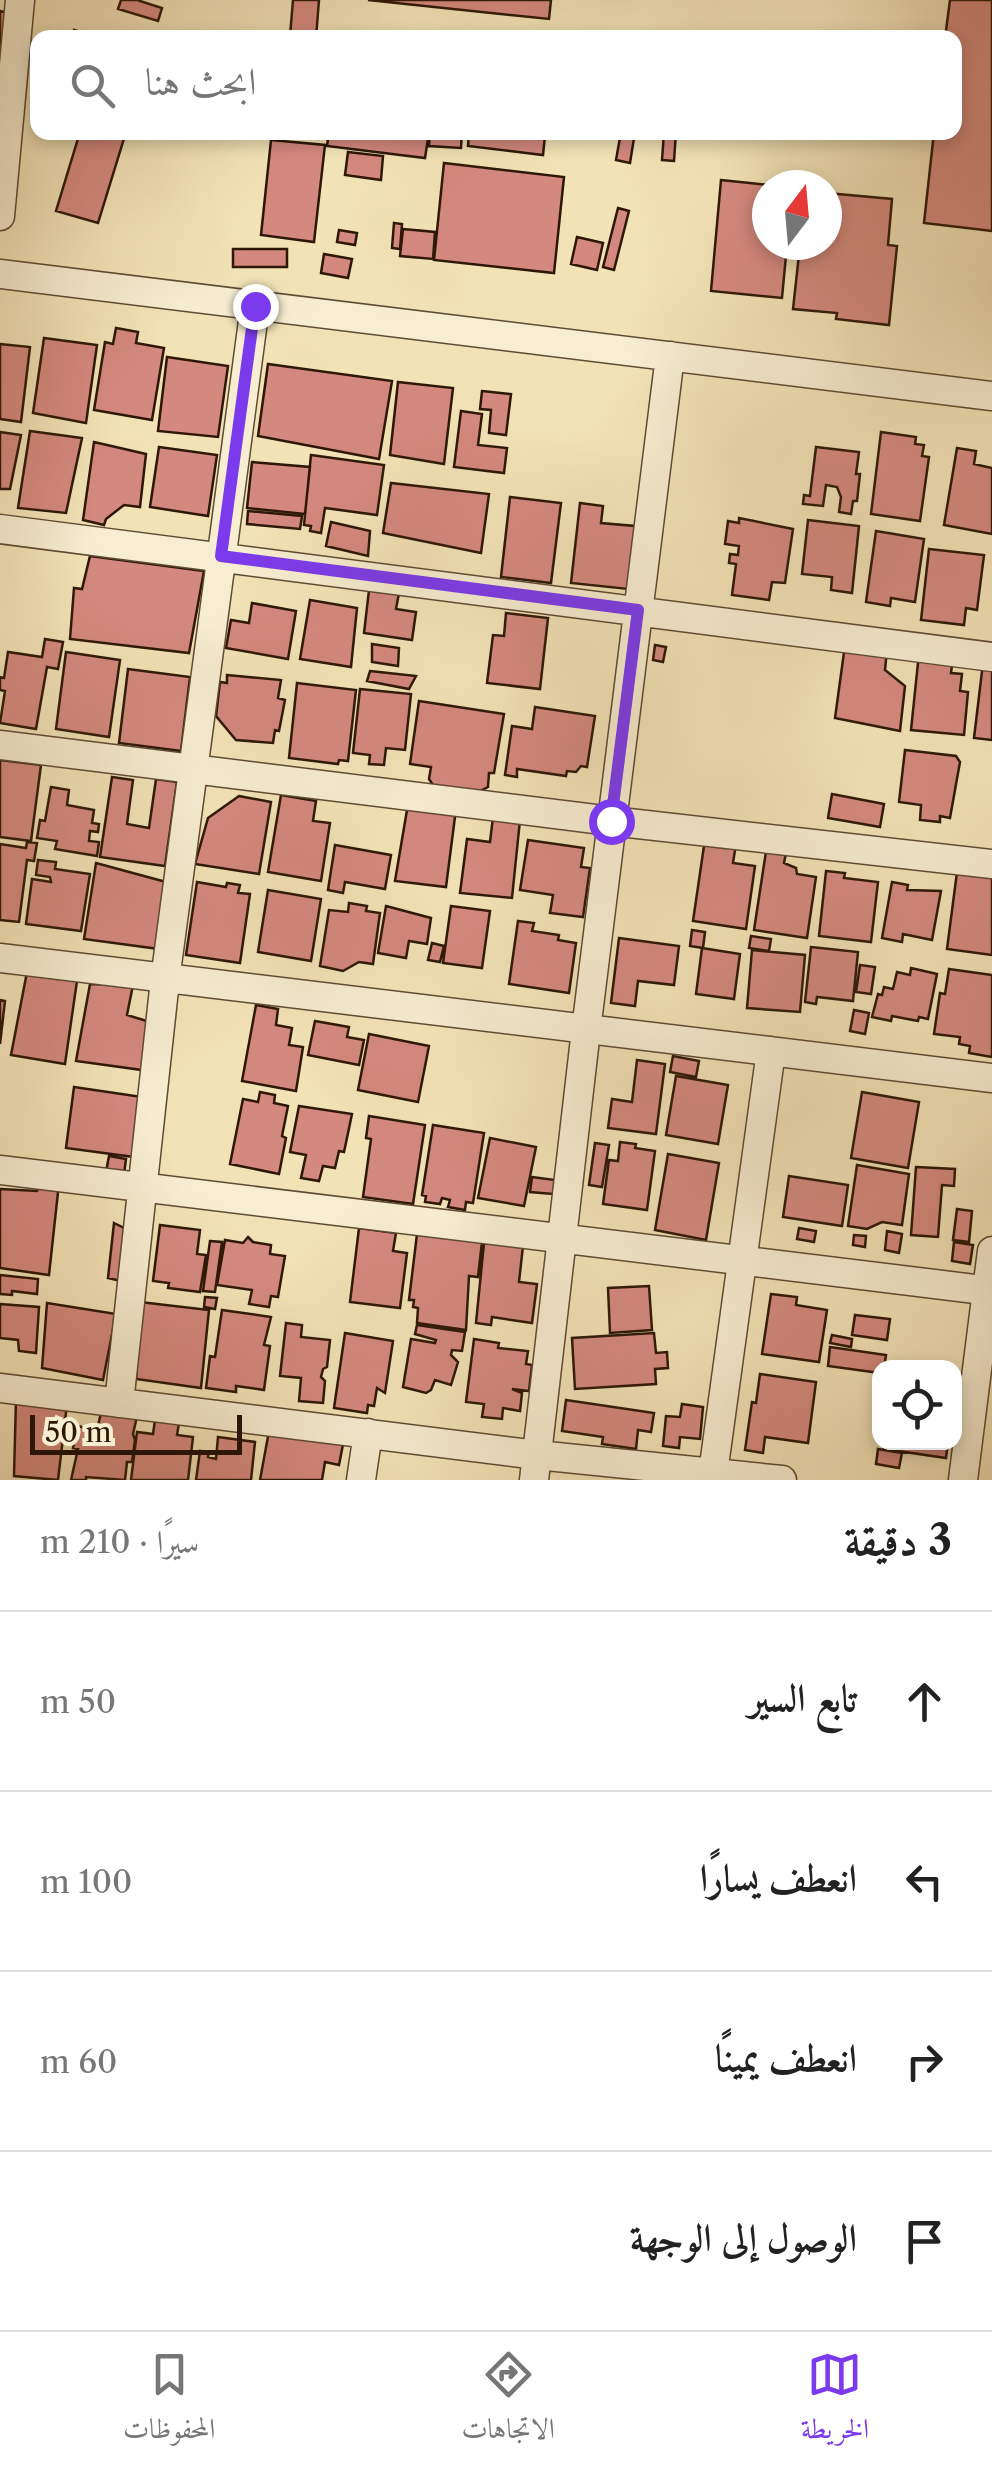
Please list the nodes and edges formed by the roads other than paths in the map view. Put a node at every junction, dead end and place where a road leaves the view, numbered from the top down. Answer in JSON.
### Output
{"nodes":[{"id":1,"x":20,"y":0,"type":"edge"},
{"id":2,"x":0,"y":216,"type":"edge"},
{"id":3,"x":0,"y":274,"type":"edge"},
{"id":4,"x":255,"y":306,"type":"junction"},
{"id":5,"x":670,"y":356,"type":"junction"},
{"id":6,"x":992,"y":396,"type":"edge"},
{"id":7,"x":0,"y":529,"type":"edge"},
{"id":8,"x":221,"y":556,"type":"junction"},
{"id":9,"x":638,"y":610,"type":"junction"},
{"id":10,"x":992,"y":657,"type":"edge"},
{"id":11,"x":0,"y":745,"type":"edge"},
{"id":12,"x":194,"y":768,"type":"junction"},
{"id":13,"x":611,"y":821,"type":"junction"},
{"id":14,"x":992,"y":864,"type":"edge"},
{"id":15,"x":0,"y":958,"type":"edge"},
{"id":16,"x":166,"y":980,"type":"junction"},
{"id":17,"x":586,"y":1030,"type":"junction"},
{"id":18,"x":771,"y":1051,"type":"junction"},
{"id":19,"x":992,"y":1078,"type":"edge"},
{"id":20,"x":0,"y":1170,"type":"edge"},
{"id":21,"x":144,"y":1188,"type":"junction"},
{"id":22,"x":562,"y":1238,"type":"junction"},
{"id":23,"x":992,"y":1251,"type":"edge"},
{"id":24,"x":743,"y":1263,"type":"junction"},
{"id":25,"x":990,"y":1291,"type":"edge"},
{"id":26,"x":0,"y":1388,"type":"edge"},
{"id":27,"x":119,"y":1403,"type":"junction"},
{"id":28,"x":368,"y":1432,"type":"junction"},
{"id":29,"x":535,"y":1468,"type":"edge"},
{"id":30,"x":714,"y":1473,"type":"junction"},
{"id":31,"x":361,"y":1480,"type":"edge"},
{"id":32,"x":782,"y":1480,"type":"edge"},
{"id":33,"x":963,"y":1480,"type":"edge"}],
"edges":[{"from":1,"to":2,"type":"street"},
{"from":3,"to":4,"type":"street"},
{"from":4,"to":5,"type":"street"},
{"from":4,"to":8,"type":"street"},
{"from":5,"to":6,"type":"street"},
{"from":5,"to":9,"type":"street"},
{"from":7,"to":8,"type":"street"},
{"from":8,"to":9,"type":"street"},
{"from":8,"to":12,"type":"street"},
{"from":9,"to":10,"type":"street"},
{"from":9,"to":13,"type":"street"},
{"from":11,"to":12,"type":"street"},
{"from":12,"to":13,"type":"street"},
{"from":12,"to":16,"type":"street"},
{"from":13,"to":14,"type":"street"},
{"from":13,"to":17,"type":"street"},
{"from":15,"to":16,"type":"street"},
{"from":16,"to":17,"type":"street"},
{"from":16,"to":21,"type":"street"},
{"from":17,"to":18,"type":"street"},
{"from":17,"to":22,"type":"street"},
{"from":18,"to":19,"type":"street"},
{"from":18,"to":24,"type":"street"},
{"from":20,"to":21,"type":"street"},
{"from":21,"to":22,"type":"street"},
{"from":21,"to":27,"type":"street"},
{"from":22,"to":24,"type":"street"},
{"from":22,"to":29,"type":"street"},
{"from":23,"to":25,"type":"street"},
{"from":24,"to":25,"type":"street"},
{"from":24,"to":30,"type":"street"},
{"from":25,"to":33,"type":"street"},
{"from":26,"to":27,"type":"street"},
{"from":27,"to":28,"type":"street"},
{"from":28,"to":29,"type":"street"},
{"from":28,"to":31,"type":"street"},
{"from":29,"to":30,"type":"street"},
{"from":30,"to":32,"type":"street"}]}
